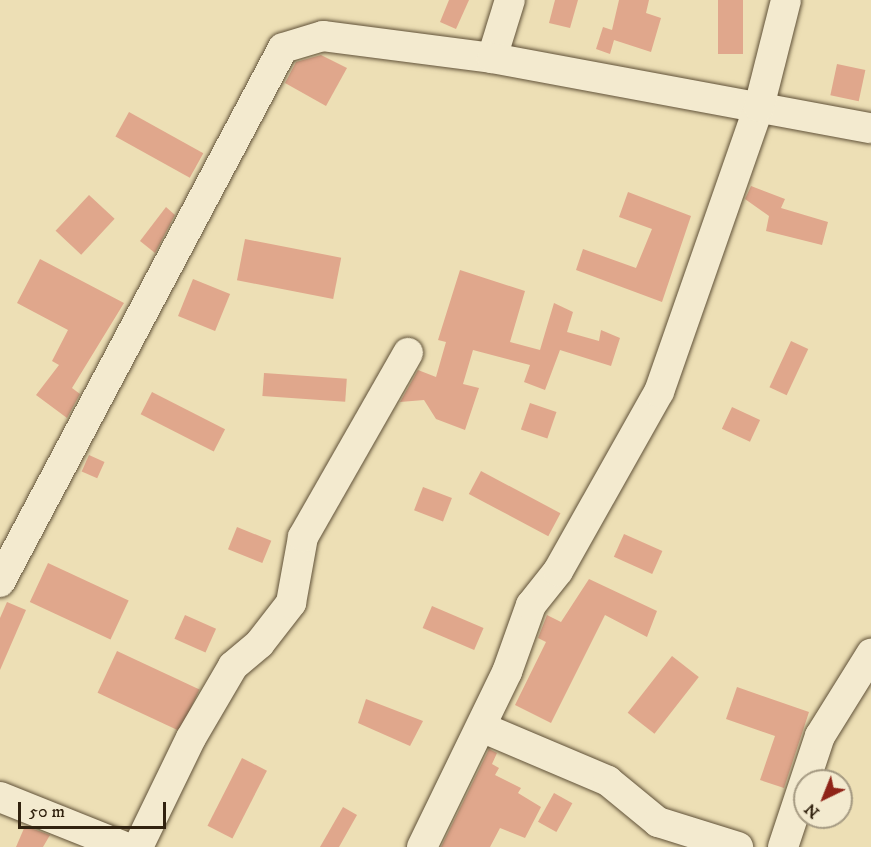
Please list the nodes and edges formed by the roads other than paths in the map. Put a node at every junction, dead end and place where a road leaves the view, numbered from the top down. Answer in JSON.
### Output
{"nodes":[{"id":1,"x":510,"y":0,"type":"edge"},
{"id":2,"x":786,"y":0,"type":"edge"},
{"id":3,"x":492,"y":58,"type":"junction"},
{"id":4,"x":759,"y":108,"type":"junction"},
{"id":5,"x":871,"y":128,"type":"edge"},
{"id":6,"x":408,"y":353,"type":"dead end"},
{"id":7,"x":0,"y":582,"type":"edge"},
{"id":8,"x":871,"y":654,"type":"edge"},
{"id":9,"x":481,"y":727,"type":"junction"},
{"id":10,"x":0,"y":797,"type":"edge"},
{"id":11,"x":125,"y":847,"type":"edge"},
{"id":12,"x":138,"y":847,"type":"edge"},
{"id":13,"x":422,"y":847,"type":"edge"},
{"id":14,"x":738,"y":847,"type":"edge"},
{"id":15,"x":783,"y":847,"type":"edge"}],
"edges":[{"from":1,"to":3,"type":"street"},
{"from":2,"to":4,"type":"street"},
{"from":3,"to":4,"type":"street"},
{"from":3,"to":7,"type":"street"},
{"from":4,"to":5,"type":"street"},
{"from":4,"to":9,"type":"street"},
{"from":6,"to":12,"type":"street"},
{"from":8,"to":15,"type":"street"},
{"from":9,"to":13,"type":"street"},
{"from":9,"to":14,"type":"street"},
{"from":10,"to":11,"type":"street"}]}
